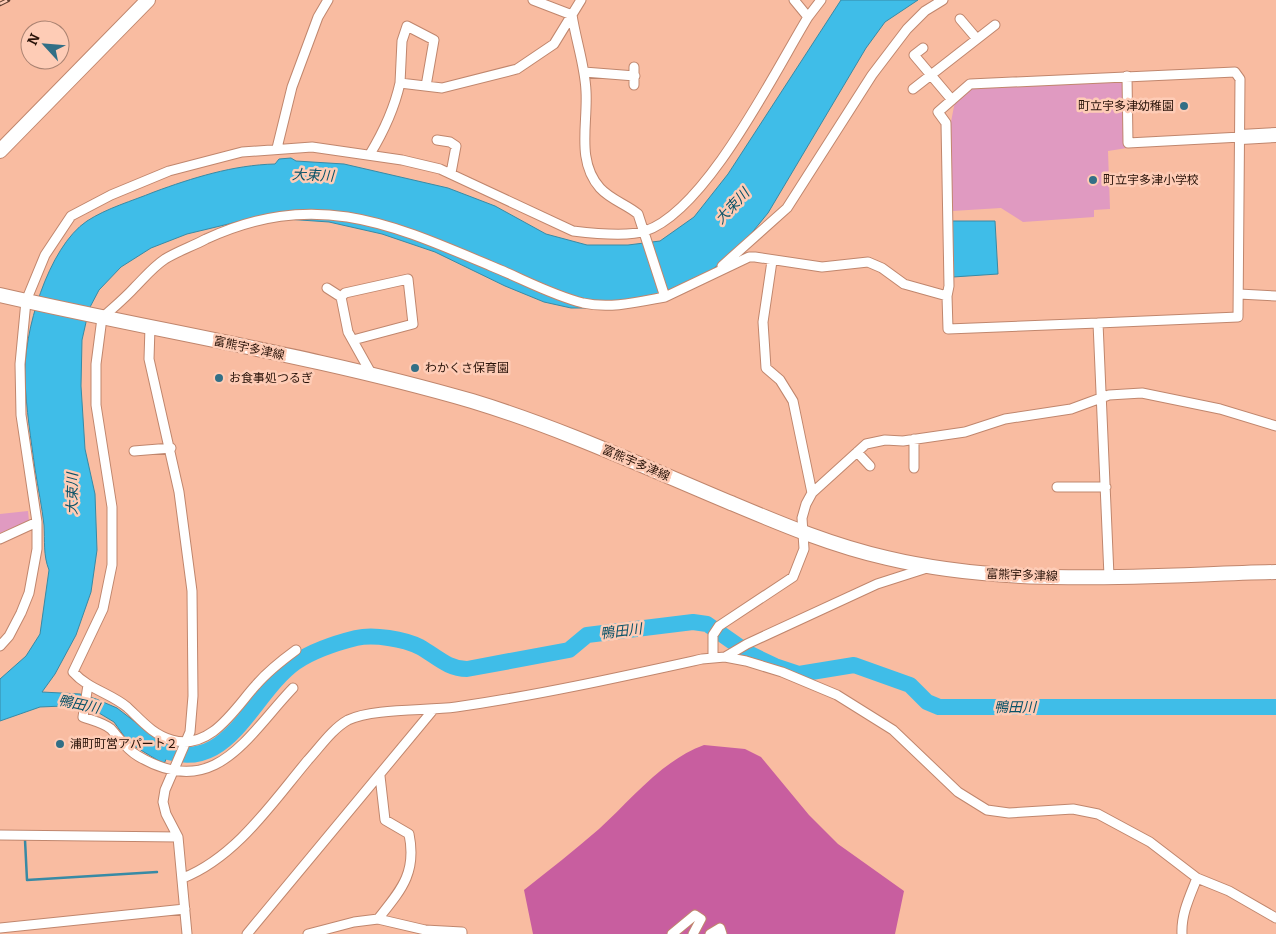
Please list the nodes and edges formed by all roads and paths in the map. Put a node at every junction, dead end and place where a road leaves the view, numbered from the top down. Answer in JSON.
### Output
{"nodes":[{"id":1,"x":148,"y":0,"type":"edge"},
{"id":2,"x":328,"y":0,"type":"edge"},
{"id":3,"x":533,"y":0,"type":"edge"},
{"id":4,"x":581,"y":0,"type":"edge"},
{"id":5,"x":794,"y":0,"type":"edge"},
{"id":6,"x":821,"y":0,"type":"edge"},
{"id":7,"x":943,"y":0,"type":"edge"},
{"id":8,"x":572,"y":15,"type":"junction"},
{"id":9,"x":808,"y":17,"type":"junction"},
{"id":10,"x":960,"y":19,"type":"dead end"},
{"id":11,"x":995,"y":25,"type":"dead end"},
{"id":12,"x":977,"y":39,"type":"junction"},
{"id":13,"x":923,"y":48,"type":"dead end"},
{"id":14,"x":584,"y":72,"type":"junction"},
{"id":15,"x":930,"y":75,"type":"junction"},
{"id":16,"x":634,"y":76,"type":"dead end"},
{"id":17,"x":1127,"y":76,"type":"junction"},
{"id":18,"x":400,"y":84,"type":"junction"},
{"id":19,"x":426,"y":86,"type":"junction"},
{"id":20,"x":913,"y":89,"type":"dead end"},
{"id":21,"x":952,"y":100,"type":"junction"},
{"id":22,"x":1276,"y":135,"type":"edge"},
{"id":23,"x":1241,"y":137,"type":"junction"},
{"id":24,"x":437,"y":140,"type":"dead end"},
{"id":25,"x":277,"y":148,"type":"junction"},
{"id":26,"x":0,"y":151,"type":"edge"},
{"id":27,"x":370,"y":154,"type":"junction"},
{"id":28,"x":451,"y":173,"type":"junction"},
{"id":29,"x":644,"y":235,"type":"junction"},
{"id":30,"x":772,"y":261,"type":"junction"},
{"id":31,"x":715,"y":272,"type":"junction"},
{"id":32,"x":327,"y":288,"type":"dead end"},
{"id":33,"x":1239,"y":294,"type":"junction"},
{"id":34,"x":0,"y":295,"type":"edge"},
{"id":35,"x":664,"y":296,"type":"junction"},
{"id":36,"x":947,"y":296,"type":"junction"},
{"id":37,"x":1276,"y":296,"type":"edge"},
{"id":38,"x":341,"y":297,"type":"junction"},
{"id":39,"x":29,"y":301,"type":"junction"},
{"id":40,"x":100,"y":318,"type":"junction"},
{"id":41,"x":1098,"y":323,"type":"junction"},
{"id":42,"x":150,"y":327,"type":"junction"},
{"id":43,"x":353,"y":340,"type":"junction"},
{"id":44,"x":372,"y":375,"type":"junction"},
{"id":45,"x":1102,"y":397,"type":"junction"},
{"id":46,"x":1276,"y":426,"type":"edge"},
{"id":47,"x":914,"y":440,"type":"junction"},
{"id":48,"x":171,"y":448,"type":"junction"},
{"id":49,"x":134,"y":450,"type":"dead end"},
{"id":50,"x":857,"y":452,"type":"junction"},
{"id":51,"x":870,"y":466,"type":"dead end"},
{"id":52,"x":914,"y":468,"type":"dead end"},
{"id":53,"x":1058,"y":487,"type":"dead end"},
{"id":54,"x":1106,"y":487,"type":"junction"},
{"id":55,"x":812,"y":493,"type":"junction"},
{"id":56,"x":37,"y":522,"type":"junction"},
{"id":57,"x":803,"y":532,"type":"junction"},
{"id":58,"x":0,"y":539,"type":"edge"},
{"id":59,"x":930,"y":567,"type":"junction"},
{"id":60,"x":1276,"y":572,"type":"edge"},
{"id":61,"x":1109,"y":576,"type":"junction"},
{"id":62,"x":0,"y":646,"type":"edge"},
{"id":63,"x":296,"y":650,"type":"dead end"},
{"id":64,"x":713,"y":657,"type":"junction"},
{"id":65,"x":724,"y":657,"type":"junction"},
{"id":66,"x":88,"y":685,"type":"junction"},
{"id":67,"x":293,"y":688,"type":"dead end"},
{"id":68,"x":433,"y":710,"type":"junction"},
{"id":69,"x":186,"y":741,"type":"junction"},
{"id":70,"x":173,"y":772,"type":"junction"},
{"id":71,"x":380,"y":776,"type":"junction"},
{"id":72,"x":0,"y":835,"type":"edge"},
{"id":73,"x":178,"y":837,"type":"junction"},
{"id":74,"x":182,"y":878,"type":"junction"},
{"id":75,"x":1197,"y":878,"type":"junction"},
{"id":76,"x":185,"y":909,"type":"junction"},
{"id":77,"x":1276,"y":918,"type":"edge"},
{"id":78,"x":378,"y":920,"type":"junction"},
{"id":79,"x":0,"y":928,"type":"edge"},
{"id":80,"x":188,"y":934,"type":"edge"},
{"id":81,"x":247,"y":934,"type":"edge"},
{"id":82,"x":308,"y":934,"type":"edge"},
{"id":83,"x":462,"y":934,"type":"edge"},
{"id":84,"x":672,"y":934,"type":"edge"},
{"id":85,"x":693,"y":934,"type":"edge"},
{"id":86,"x":710,"y":934,"type":"edge"},
{"id":87,"x":722,"y":934,"type":"edge"},
{"id":88,"x":1182,"y":934,"type":"edge"}],
"edges":[{"from":1,"to":26,"type":"main road"},
{"from":2,"to":25,"type":"street"},
{"from":3,"to":8,"type":"street"},
{"from":4,"to":8,"type":"street"},
{"from":5,"to":9,"type":"street"},
{"from":6,"to":9,"type":"street"},
{"from":7,"to":31,"type":"street"},
{"from":8,"to":14,"type":"street"},
{"from":8,"to":19,"type":"street"},
{"from":9,"to":29,"type":"street"},
{"from":10,"to":12,"type":"street"},
{"from":11,"to":12,"type":"street"},
{"from":12,"to":15,"type":"street"},
{"from":13,"to":15,"type":"street"},
{"from":14,"to":16,"type":"street"},
{"from":14,"to":29,"type":"street"},
{"from":15,"to":20,"type":"street"},
{"from":15,"to":21,"type":"street"},
{"from":17,"to":21,"type":"street"},
{"from":17,"to":23,"type":"street"},
{"from":17,"to":23,"type":"street"},
{"from":18,"to":19,"type":"street"},
{"from":18,"to":19,"type":"street"},
{"from":18,"to":27,"type":"street"},
{"from":21,"to":36,"type":"street"},
{"from":22,"to":23,"type":"main road"},
{"from":23,"to":33,"type":"street"},
{"from":24,"to":28,"type":"street"},
{"from":25,"to":27,"type":"street"},
{"from":25,"to":39,"type":"street"},
{"from":27,"to":28,"type":"street"},
{"from":28,"to":29,"type":"street"},
{"from":29,"to":35,"type":"street"},
{"from":30,"to":31,"type":"street"},
{"from":30,"to":36,"type":"street"},
{"from":30,"to":55,"type":"street"},
{"from":31,"to":35,"type":"street"},
{"from":32,"to":38,"type":"street"},
{"from":33,"to":37,"type":"street"},
{"from":33,"to":41,"type":"street"},
{"from":34,"to":39,"type":"main road","name":"富熊宇多津線"},
{"from":35,"to":40,"type":"street"},
{"from":36,"to":41,"type":"street"},
{"from":38,"to":43,"type":"street"},
{"from":38,"to":43,"type":"street"},
{"from":39,"to":40,"type":"main road","name":"富熊宇多津線"},
{"from":39,"to":56,"type":"street"},
{"from":40,"to":42,"type":"main road","name":"富熊宇多津線"},
{"from":40,"to":66,"type":"street"},
{"from":41,"to":45,"type":"street"},
{"from":42,"to":44,"type":"main road","name":"富熊宇多津線"},
{"from":42,"to":48,"type":"street"},
{"from":43,"to":44,"type":"street"},
{"from":44,"to":57,"type":"main road","name":"富熊宇多津線"},
{"from":45,"to":46,"type":"street"},
{"from":45,"to":47,"type":"street"},
{"from":45,"to":54,"type":"street"},
{"from":47,"to":50,"type":"street"},
{"from":47,"to":52,"type":"street"},
{"from":48,"to":49,"type":"street"},
{"from":48,"to":69,"type":"street"},
{"from":50,"to":51,"type":"street"},
{"from":50,"to":55,"type":"street"},
{"from":53,"to":54,"type":"street"},
{"from":54,"to":61,"type":"street"},
{"from":55,"to":57,"type":"street"},
{"from":56,"to":58,"type":"street"},
{"from":56,"to":62,"type":"street"},
{"from":57,"to":59,"type":"main road","name":"富熊宇多津線"},
{"from":57,"to":64,"type":"street"},
{"from":59,"to":61,"type":"main road","name":"富熊宇多津線"},
{"from":59,"to":65,"type":"street"},
{"from":60,"to":61,"type":"main road","name":"富熊宇多津線"},
{"from":63,"to":69,"type":"street"},
{"from":64,"to":65,"type":"street"},
{"from":64,"to":68,"type":"street"},
{"from":65,"to":75,"type":"street"},
{"from":66,"to":69,"type":"street"},
{"from":66,"to":70,"type":"street"},
{"from":67,"to":70,"type":"street"},
{"from":68,"to":71,"type":"street"},
{"from":68,"to":74,"type":"street"},
{"from":69,"to":70,"type":"street"},
{"from":70,"to":73,"type":"street"},
{"from":71,"to":78,"type":"street"},
{"from":71,"to":81,"type":"street"},
{"from":72,"to":73,"type":"street"},
{"from":73,"to":74,"type":"street"},
{"from":74,"to":76,"type":"street"},
{"from":75,"to":77,"type":"street"},
{"from":75,"to":88,"type":"street"},
{"from":76,"to":79,"type":"street"},
{"from":76,"to":80,"type":"street"},
{"from":78,"to":82,"type":"street"},
{"from":78,"to":83,"type":"street"},
{"from":84,"to":85,"type":"street"},
{"from":86,"to":87,"type":"street"}]}
